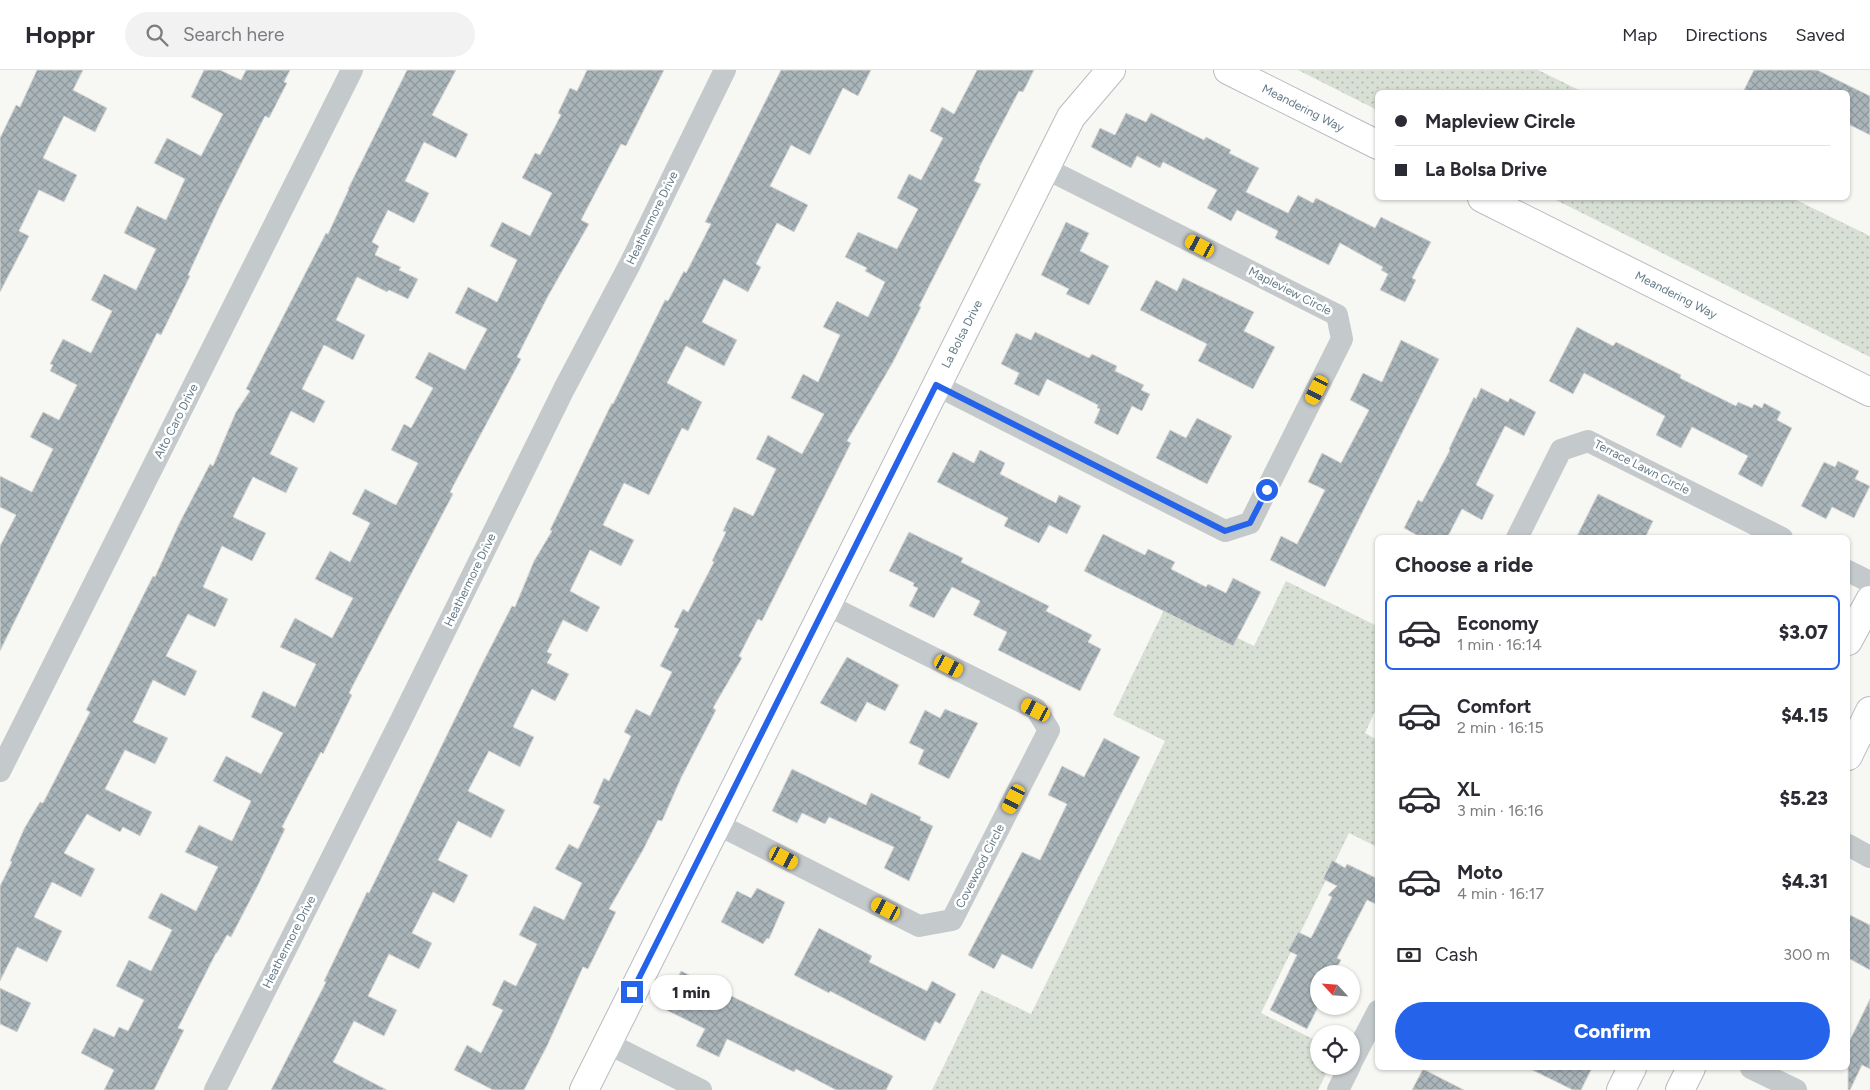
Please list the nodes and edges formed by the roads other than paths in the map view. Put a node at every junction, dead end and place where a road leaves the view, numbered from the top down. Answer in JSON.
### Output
{"nodes":[{"id":1,"x":352,"y":70,"type":"edge"},
{"id":2,"x":725,"y":70,"type":"edge"},
{"id":3,"x":1112,"y":70,"type":"edge"},
{"id":4,"x":1228,"y":70,"type":"edge"},
{"id":5,"x":1375,"y":144,"type":"edge"},
{"id":6,"x":1045,"y":168,"type":"junction"},
{"id":7,"x":1486,"y":200,"type":"edge"},
{"id":8,"x":936,"y":385,"type":"junction"},
{"id":9,"x":1870,"y":392,"type":"edge"},
{"id":10,"x":1518,"y":535,"type":"edge"},
{"id":11,"x":1776,"y":535,"type":"edge"},
{"id":12,"x":1850,"y":571,"type":"edge"},
{"id":13,"x":1870,"y":582,"type":"edge"},
{"id":14,"x":1870,"y":600,"type":"edge"},
{"id":15,"x":827,"y":605,"type":"junction"},
{"id":16,"x":1850,"y":637,"type":"edge"},
{"id":17,"x":1870,"y":711,"type":"edge"},
{"id":18,"x":1850,"y":752,"type":"edge"},
{"id":19,"x":0,"y":771,"type":"edge"},
{"id":20,"x":717,"y":824,"type":"junction"},
{"id":21,"x":1850,"y":846,"type":"edge"},
{"id":22,"x":1870,"y":857,"type":"edge"},
{"id":23,"x":1375,"y":1016,"type":"edge"},
{"id":24,"x":607,"y":1043,"type":"junction"},
{"id":25,"x":1360,"y":1045,"type":"edge"},
{"id":26,"x":1631,"y":1070,"type":"edge"},
{"id":27,"x":1690,"y":1070,"type":"edge"},
{"id":28,"x":1756,"y":1070,"type":"edge"},
{"id":29,"x":1345,"y":1075,"type":"edge"},
{"id":30,"x":215,"y":1090,"type":"edge"},
{"id":31,"x":584,"y":1090,"type":"edge"},
{"id":32,"x":701,"y":1090,"type":"edge"},
{"id":33,"x":1338,"y":1090,"type":"edge"},
{"id":34,"x":1621,"y":1090,"type":"edge"},
{"id":35,"x":1680,"y":1090,"type":"edge"},
{"id":36,"x":1796,"y":1090,"type":"edge"}],
"edges":[{"from":1,"to":19,"type":"street","name":"Alto Caro Drive"},
{"from":2,"to":30,"type":"street","name":"Heathermore Drive"},
{"from":3,"to":6,"type":"street","name":"La Bolsa Drive"},
{"from":4,"to":5,"type":"street","name":"Meandering Way"},
{"from":6,"to":8,"type":"street","name":"La Bolsa Drive"},
{"from":6,"to":8,"type":"street","name":"Mapleview Circle"},
{"from":7,"to":9,"type":"street","name":"Meandering Way"},
{"from":8,"to":15,"type":"street","name":"La Bolsa Drive"},
{"from":10,"to":11,"type":"street","name":"Terrace Lawn Circle"},
{"from":12,"to":13,"type":"street"},
{"from":14,"to":16,"type":"street"},
{"from":15,"to":20,"type":"street","name":"La Bolsa Drive"},
{"from":15,"to":20,"type":"street","name":"Covewood Circle"},
{"from":17,"to":18,"type":"street"},
{"from":20,"to":24,"type":"street","name":"La Bolsa Drive"},
{"from":21,"to":22,"type":"street"},
{"from":23,"to":25,"type":"street"},
{"from":24,"to":31,"type":"street","name":"La Bolsa Drive"},
{"from":24,"to":32,"type":"street"},
{"from":26,"to":34,"type":"street"},
{"from":27,"to":35,"type":"street"},
{"from":28,"to":36,"type":"street"},
{"from":29,"to":33,"type":"street"}]}
